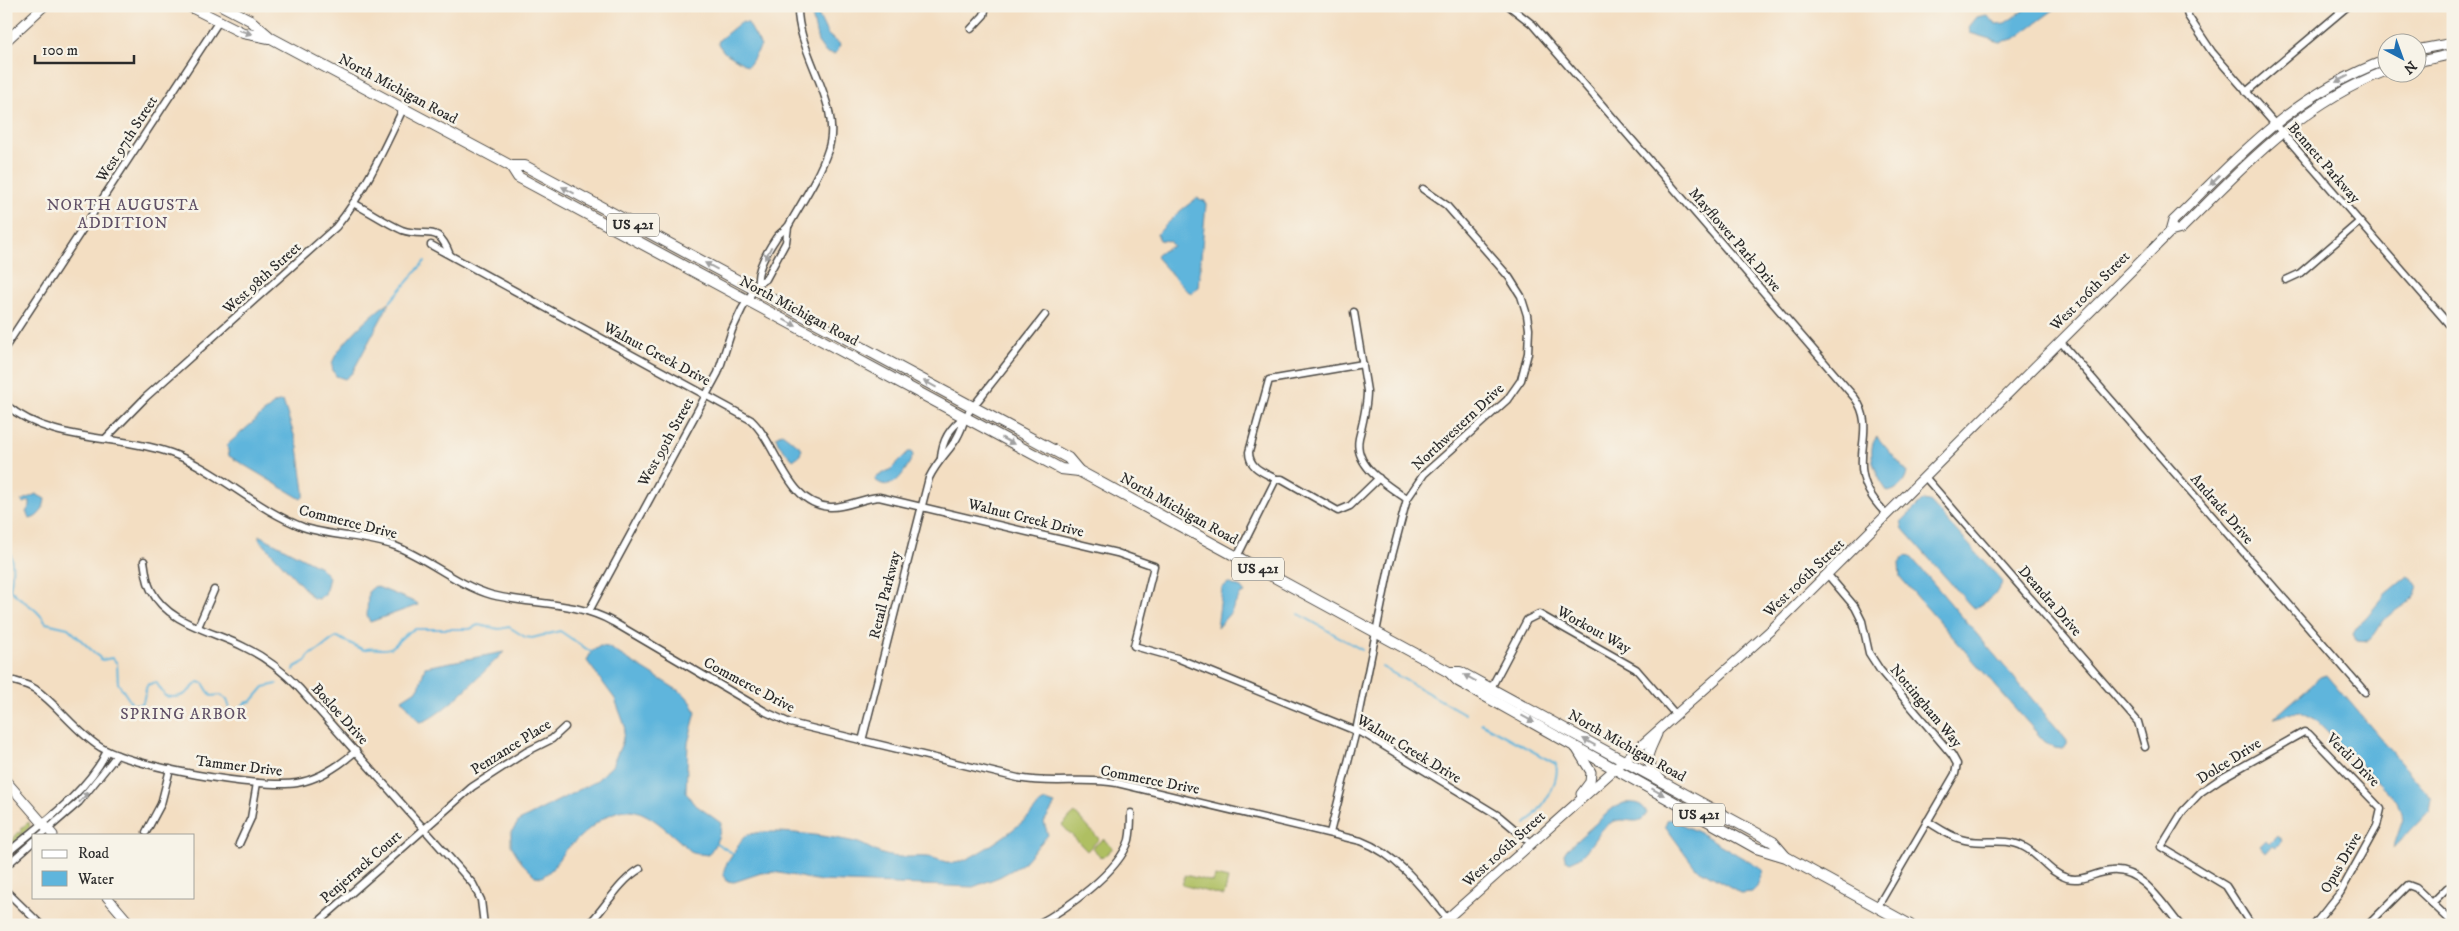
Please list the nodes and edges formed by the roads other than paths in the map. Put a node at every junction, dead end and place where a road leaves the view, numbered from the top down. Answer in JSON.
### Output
{"nodes":[{"id":1,"x":44,"y":6,"type":"edge"},
{"id":2,"x":189,"y":6,"type":"edge"},
{"id":3,"x":223,"y":6,"type":"edge"},
{"id":4,"x":798,"y":6,"type":"edge"},
{"id":5,"x":986,"y":6,"type":"edge"},
{"id":6,"x":1509,"y":6,"type":"edge"},
{"id":7,"x":2186,"y":6,"type":"edge"},
{"id":8,"x":2348,"y":6,"type":"edge"},
{"id":9,"x":220,"y":21,"type":"junction"},
{"id":10,"x":971,"y":29,"type":"dead end"},
{"id":11,"x":271,"y":38,"type":"junction"},
{"id":12,"x":6,"y":41,"type":"edge"},
{"id":13,"x":2453,"y":44,"type":"edge"},
{"id":14,"x":2426,"y":48,"type":"edge"},
{"id":15,"x":2453,"y":54,"type":"edge"},
{"id":16,"x":2426,"y":60,"type":"edge"},
{"id":17,"x":2376,"y":64,"type":"edge"},
{"id":18,"x":2376,"y":77,"type":"edge"},
{"id":19,"x":2246,"y":92,"type":"junction"},
{"id":20,"x":403,"y":109,"type":"junction"},
{"id":21,"x":2274,"y":124,"type":"junction"},
{"id":22,"x":2281,"y":132,"type":"junction"},
{"id":23,"x":511,"y":166,"type":"junction"},
{"id":24,"x":1424,"y":189,"type":"dead end"},
{"id":25,"x":353,"y":203,"type":"junction"},
{"id":26,"x":2359,"y":222,"type":"junction"},
{"id":27,"x":788,"y":227,"type":"junction"},
{"id":28,"x":2170,"y":232,"type":"junction"},
{"id":29,"x":431,"y":246,"type":"dead end"},
{"id":30,"x":450,"y":256,"type":"junction"},
{"id":31,"x":2286,"y":280,"type":"dead end"},
{"id":32,"x":756,"y":286,"type":"junction"},
{"id":33,"x":747,"y":301,"type":"junction"},
{"id":34,"x":1354,"y":312,"type":"dead end"},
{"id":35,"x":1045,"y":315,"type":"dead end"},
{"id":36,"x":2453,"y":329,"type":"edge"},
{"id":37,"x":2060,"y":341,"type":"junction"},
{"id":38,"x":6,"y":346,"type":"edge"},
{"id":39,"x":1363,"y":364,"type":"junction"},
{"id":40,"x":706,"y":395,"type":"junction"},
{"id":41,"x":6,"y":405,"type":"edge"},
{"id":42,"x":973,"y":407,"type":"junction"},
{"id":43,"x":966,"y":417,"type":"junction"},
{"id":44,"x":105,"y":439,"type":"junction"},
{"id":45,"x":941,"y":458,"type":"junction"},
{"id":46,"x":1079,"y":471,"type":"junction"},
{"id":47,"x":1925,"y":477,"type":"junction"},
{"id":48,"x":1379,"y":478,"type":"junction"},
{"id":49,"x":1276,"y":479,"type":"junction"},
{"id":50,"x":1407,"y":499,"type":"junction"},
{"id":51,"x":920,"y":506,"type":"junction"},
{"id":52,"x":1887,"y":515,"type":"junction"},
{"id":53,"x":1237,"y":557,"type":"junction"},
{"id":54,"x":144,"y":561,"type":"dead end"},
{"id":55,"x":1828,"y":574,"type":"junction"},
{"id":56,"x":214,"y":590,"type":"dead end"},
{"id":57,"x":589,"y":611,"type":"junction"},
{"id":58,"x":198,"y":626,"type":"junction"},
{"id":59,"x":1375,"y":633,"type":"junction"},
{"id":60,"x":1449,"y":672,"type":"junction"},
{"id":61,"x":14,"y":681,"type":"dead end"},
{"id":62,"x":1491,"y":688,"type":"junction"},
{"id":63,"x":2365,"y":692,"type":"dead end"},
{"id":64,"x":1676,"y":715,"type":"junction"},
{"id":65,"x":565,"y":727,"type":"dead end"},
{"id":66,"x":1659,"y":730,"type":"junction"},
{"id":67,"x":1356,"y":731,"type":"junction"},
{"id":68,"x":2304,"y":732,"type":"joint"},
{"id":69,"x":862,"y":741,"type":"junction"},
{"id":70,"x":1575,"y":746,"type":"junction"},
{"id":71,"x":2145,"y":747,"type":"dead end"},
{"id":72,"x":356,"y":751,"type":"junction"},
{"id":73,"x":112,"y":753,"type":"junction"},
{"id":74,"x":1624,"y":761,"type":"junction"},
{"id":75,"x":1615,"y":768,"type":"junction"},
{"id":76,"x":170,"y":769,"type":"junction"},
{"id":77,"x":6,"y":781,"type":"edge"},
{"id":78,"x":1664,"y":783,"type":"junction"},
{"id":79,"x":257,"y":784,"type":"junction"},
{"id":80,"x":1579,"y":800,"type":"junction"},
{"id":81,"x":2381,"y":809,"type":"joint"},
{"id":82,"x":1131,"y":813,"type":"dead end"},
{"id":83,"x":1927,"y":821,"type":"junction"},
{"id":84,"x":425,"y":828,"type":"junction"},
{"id":85,"x":46,"y":830,"type":"edge"},
{"id":86,"x":146,"y":832,"type":"dead end"},
{"id":87,"x":1330,"y":833,"type":"junction"},
{"id":88,"x":32,"y":838,"type":"edge"},
{"id":89,"x":32,"y":843,"type":"edge"},
{"id":90,"x":1532,"y":843,"type":"junction"},
{"id":91,"x":239,"y":844,"type":"dead end"},
{"id":92,"x":6,"y":854,"type":"edge"},
{"id":93,"x":1786,"y":857,"type":"junction"},
{"id":94,"x":6,"y":866,"type":"edge"},
{"id":95,"x":640,"y":869,"type":"dead end"},
{"id":96,"x":6,"y":891,"type":"edge"},
{"id":97,"x":2453,"y":893,"type":"edge"},
{"id":98,"x":108,"y":898,"type":"edge"},
{"id":99,"x":2432,"y":903,"type":"junction"},
{"id":100,"x":1878,"y":906,"type":"junction"},
{"id":101,"x":1444,"y":922,"type":"edge"},
{"id":102,"x":2453,"y":923,"type":"edge"},
{"id":103,"x":41,"y":925,"type":"edge"},
{"id":104,"x":131,"y":925,"type":"edge"},
{"id":105,"x":314,"y":925,"type":"edge"},
{"id":106,"x":484,"y":925,"type":"edge"},
{"id":107,"x":588,"y":925,"type":"edge"},
{"id":108,"x":1036,"y":925,"type":"edge"},
{"id":109,"x":1910,"y":925,"type":"edge"},
{"id":110,"x":2180,"y":925,"type":"edge"},
{"id":111,"x":2251,"y":925,"type":"edge"},
{"id":112,"x":2314,"y":925,"type":"edge"},
{"id":113,"x":2368,"y":925,"type":"edge"}],
"edges":[{"from":1,"to":12,"type":"street"},
{"from":2,"to":9,"type":"main road","name":"North Michigan Road","number":"US 421"},
{"from":3,"to":11,"type":"main road","name":"North Michigan Road","number":"US 421"},
{"from":4,"to":27,"type":"street","name":"West 99th Street"},
{"from":5,"to":10,"type":"street"},
{"from":6,"to":52,"type":"street","name":"Mayflower Park Drive"},
{"from":7,"to":19,"type":"street","name":"Bennett Parkway"},
{"from":8,"to":19,"type":"street"},
{"from":9,"to":11,"type":"main road","name":"North Michigan Road","number":"US 421","one_way":true},
{"from":9,"to":38,"type":"street","name":"West 97th Street"},
{"from":11,"to":20,"type":"main road","name":"North Michigan Road","number":"US 421"},
{"from":13,"to":14,"type":"street"},
{"from":15,"to":16,"type":"street"},
{"from":17,"to":21,"type":"street","name":"West 106th Street","one_way":true},
{"from":18,"to":22,"type":"street","name":"West 106th Street"},
{"from":19,"to":21,"type":"street","name":"Bennett Parkway"},
{"from":20,"to":23,"type":"main road","name":"North Michigan Road","number":"US 421"},
{"from":20,"to":25,"type":"street","name":"West 98th Street"},
{"from":21,"to":22,"type":"street","name":"Bennett Parkway"},
{"from":21,"to":28,"type":"street","name":"West 106th Street","one_way":true},
{"from":22,"to":26,"type":"street","name":"Bennett Parkway"},
{"from":22,"to":28,"type":"street","name":"West 106th Street"},
{"from":32,"to":23,"type":"main road","name":"North Michigan Road","number":"US 421","one_way":true},
{"from":23,"to":33,"type":"main road","name":"North Michigan Road","number":"US 421"},
{"from":24,"to":50,"type":"street","name":"Northwestern Drive"},
{"from":25,"to":30,"type":"street","name":"Walnut Creek Drive"},
{"from":25,"to":44,"type":"street","name":"West 98th Street"},
{"from":26,"to":31,"type":"street"},
{"from":26,"to":36,"type":"street","name":"Bennett Parkway"},
{"from":27,"to":32,"type":"street","name":"West 99th Street","one_way":true},
{"from":27,"to":32,"type":"street","name":"West 99th Street"},
{"from":28,"to":37,"type":"street","name":"West 106th Street"},
{"from":29,"to":30,"type":"street","name":"Walnut Creek Drive"},
{"from":30,"to":40,"type":"street","name":"Walnut Creek Drive"},
{"from":32,"to":33,"type":"street","name":"West 99th Street"},
{"from":42,"to":32,"type":"main road","name":"North Michigan Road","number":"US 421","one_way":true},
{"from":33,"to":40,"type":"street","name":"West 99th Street"},
{"from":33,"to":43,"type":"main road","name":"North Michigan Road","number":"US 421","one_way":true},
{"from":34,"to":39,"type":"street"},
{"from":35,"to":42,"type":"street","name":"Retail Parkway"},
{"from":37,"to":47,"type":"street","name":"West 106th Street"},
{"from":37,"to":63,"type":"street","name":"Andrade Drive"},
{"from":39,"to":48,"type":"street"},
{"from":39,"to":49,"type":"street"},
{"from":40,"to":51,"type":"street","name":"Walnut Creek Drive"},
{"from":40,"to":57,"type":"street","name":"West 99th Street"},
{"from":41,"to":44,"type":"street","name":"Commerce Drive"},
{"from":42,"to":43,"type":"street","name":"Retail Parkway"},
{"from":42,"to":46,"type":"main road","name":"North Michigan Road","number":"US 421"},
{"from":43,"to":45,"type":"street","name":"Retail Parkway"},
{"from":43,"to":45,"type":"street","name":"Retail Parkway"},
{"from":43,"to":46,"type":"main road","name":"North Michigan Road","number":"US 421","one_way":true},
{"from":44,"to":57,"type":"street","name":"Commerce Drive"},
{"from":45,"to":51,"type":"street","name":"Retail Parkway"},
{"from":46,"to":53,"type":"main road","name":"North Michigan Road","number":"US 421"},
{"from":47,"to":52,"type":"street","name":"West 106th Street"},
{"from":47,"to":71,"type":"street","name":"Deandra Drive"},
{"from":48,"to":49,"type":"street"},
{"from":48,"to":50,"type":"street"},
{"from":49,"to":53,"type":"street"},
{"from":50,"to":59,"type":"street","name":"Northwestern Drive"},
{"from":51,"to":67,"type":"street","name":"Walnut Creek Drive"},
{"from":51,"to":69,"type":"street","name":"Retail Parkway"},
{"from":52,"to":55,"type":"street","name":"West 106th Street"},
{"from":53,"to":59,"type":"main road","name":"North Michigan Road","number":"US 421"},
{"from":54,"to":58,"type":"street","name":"Bosloe Drive"},
{"from":55,"to":64,"type":"street","name":"West 106th Street"},
{"from":55,"to":83,"type":"street","name":"Nottingham Way"},
{"from":56,"to":58,"type":"street"},
{"from":57,"to":69,"type":"street","name":"Commerce Drive"},
{"from":58,"to":72,"type":"street","name":"Bosloe Drive"},
{"from":59,"to":60,"type":"main road","name":"North Michigan Road","number":"US 421"},
{"from":59,"to":67,"type":"street","name":"Northwestern Drive"},
{"from":62,"to":60,"type":"main road","name":"North Michigan Road","number":"US 421","one_way":true},
{"from":60,"to":70,"type":"main road","name":"North Michigan Road","number":"US 421","one_way":true},
{"from":61,"to":73,"type":"street","name":"Tammer Drive"},
{"from":62,"to":64,"type":"street","name":"Workout Way"},
{"from":74,"to":62,"type":"main road","name":"North Michigan Road","number":"US 421","one_way":true},
{"from":64,"to":66,"type":"street","name":"West 106th Street"},
{"from":65,"to":84,"type":"street","name":"Penzance Place"},
{"from":66,"to":74,"type":"street","name":"West 106th Street"},
{"from":66,"to":78,"type":"street"},
{"from":67,"to":87,"type":"street","name":"Northwestern Drive"},
{"from":67,"to":90,"type":"street","name":"Walnut Creek Drive"},
{"from":68,"to":81,"type":"street","name":"Verdi Drive"},
{"from":68,"to":111,"type":"street","name":"Dolce Drive"},
{"from":69,"to":87,"type":"street","name":"Commerce Drive"},
{"from":70,"to":75,"type":"main road","name":"North Michigan Road","number":"US 421"},
{"from":70,"to":80,"type":"street"},
{"from":72,"to":79,"type":"street","name":"Tammer Drive"},
{"from":72,"to":84,"type":"street","name":"Bosloe Drive"},
{"from":73,"to":76,"type":"street","name":"Tammer Drive"},
{"from":73,"to":85,"type":"street"},
{"from":74,"to":75,"type":"street","name":"West 106th Street"},
{"from":74,"to":78,"type":"main road","name":"North Michigan Road","number":"US 421"},
{"from":75,"to":80,"type":"street","name":"West 106th Street"},
{"from":75,"to":93,"type":"main road","name":"North Michigan Road","number":"US 421","one_way":true},
{"from":76,"to":79,"type":"street","name":"Tammer Drive"},
{"from":76,"to":86,"type":"street"},
{"from":77,"to":85,"type":"street"},
{"from":78,"to":93,"type":"main road","name":"North Michigan Road","number":"US 421"},
{"from":79,"to":91,"type":"street"},
{"from":80,"to":90,"type":"street","name":"West 106th Street"},
{"from":81,"to":112,"type":"street","name":"Opus Drive"},
{"from":82,"to":108,"type":"street"},
{"from":83,"to":100,"type":"street","name":"Nottingham Way"},
{"from":83,"to":110,"type":"street"},
{"from":84,"to":105,"type":"street","name":"Penjerrack Court"},
{"from":84,"to":106,"type":"street","name":"Bosloe Drive"},
{"from":87,"to":101,"type":"street","name":"Commerce Drive"},
{"from":88,"to":92,"type":"street"},
{"from":89,"to":94,"type":"street"},
{"from":90,"to":101,"type":"street","name":"West 106th Street"},
{"from":93,"to":100,"type":"main road","name":"North Michigan Road","number":"US 421"},
{"from":95,"to":107,"type":"street"},
{"from":96,"to":103,"type":"street"},
{"from":97,"to":99,"type":"street"},
{"from":98,"to":104,"type":"street"},
{"from":99,"to":102,"type":"street"},
{"from":99,"to":113,"type":"street"},
{"from":100,"to":109,"type":"main road","name":"North Michigan Road","number":"US 421"}]}
